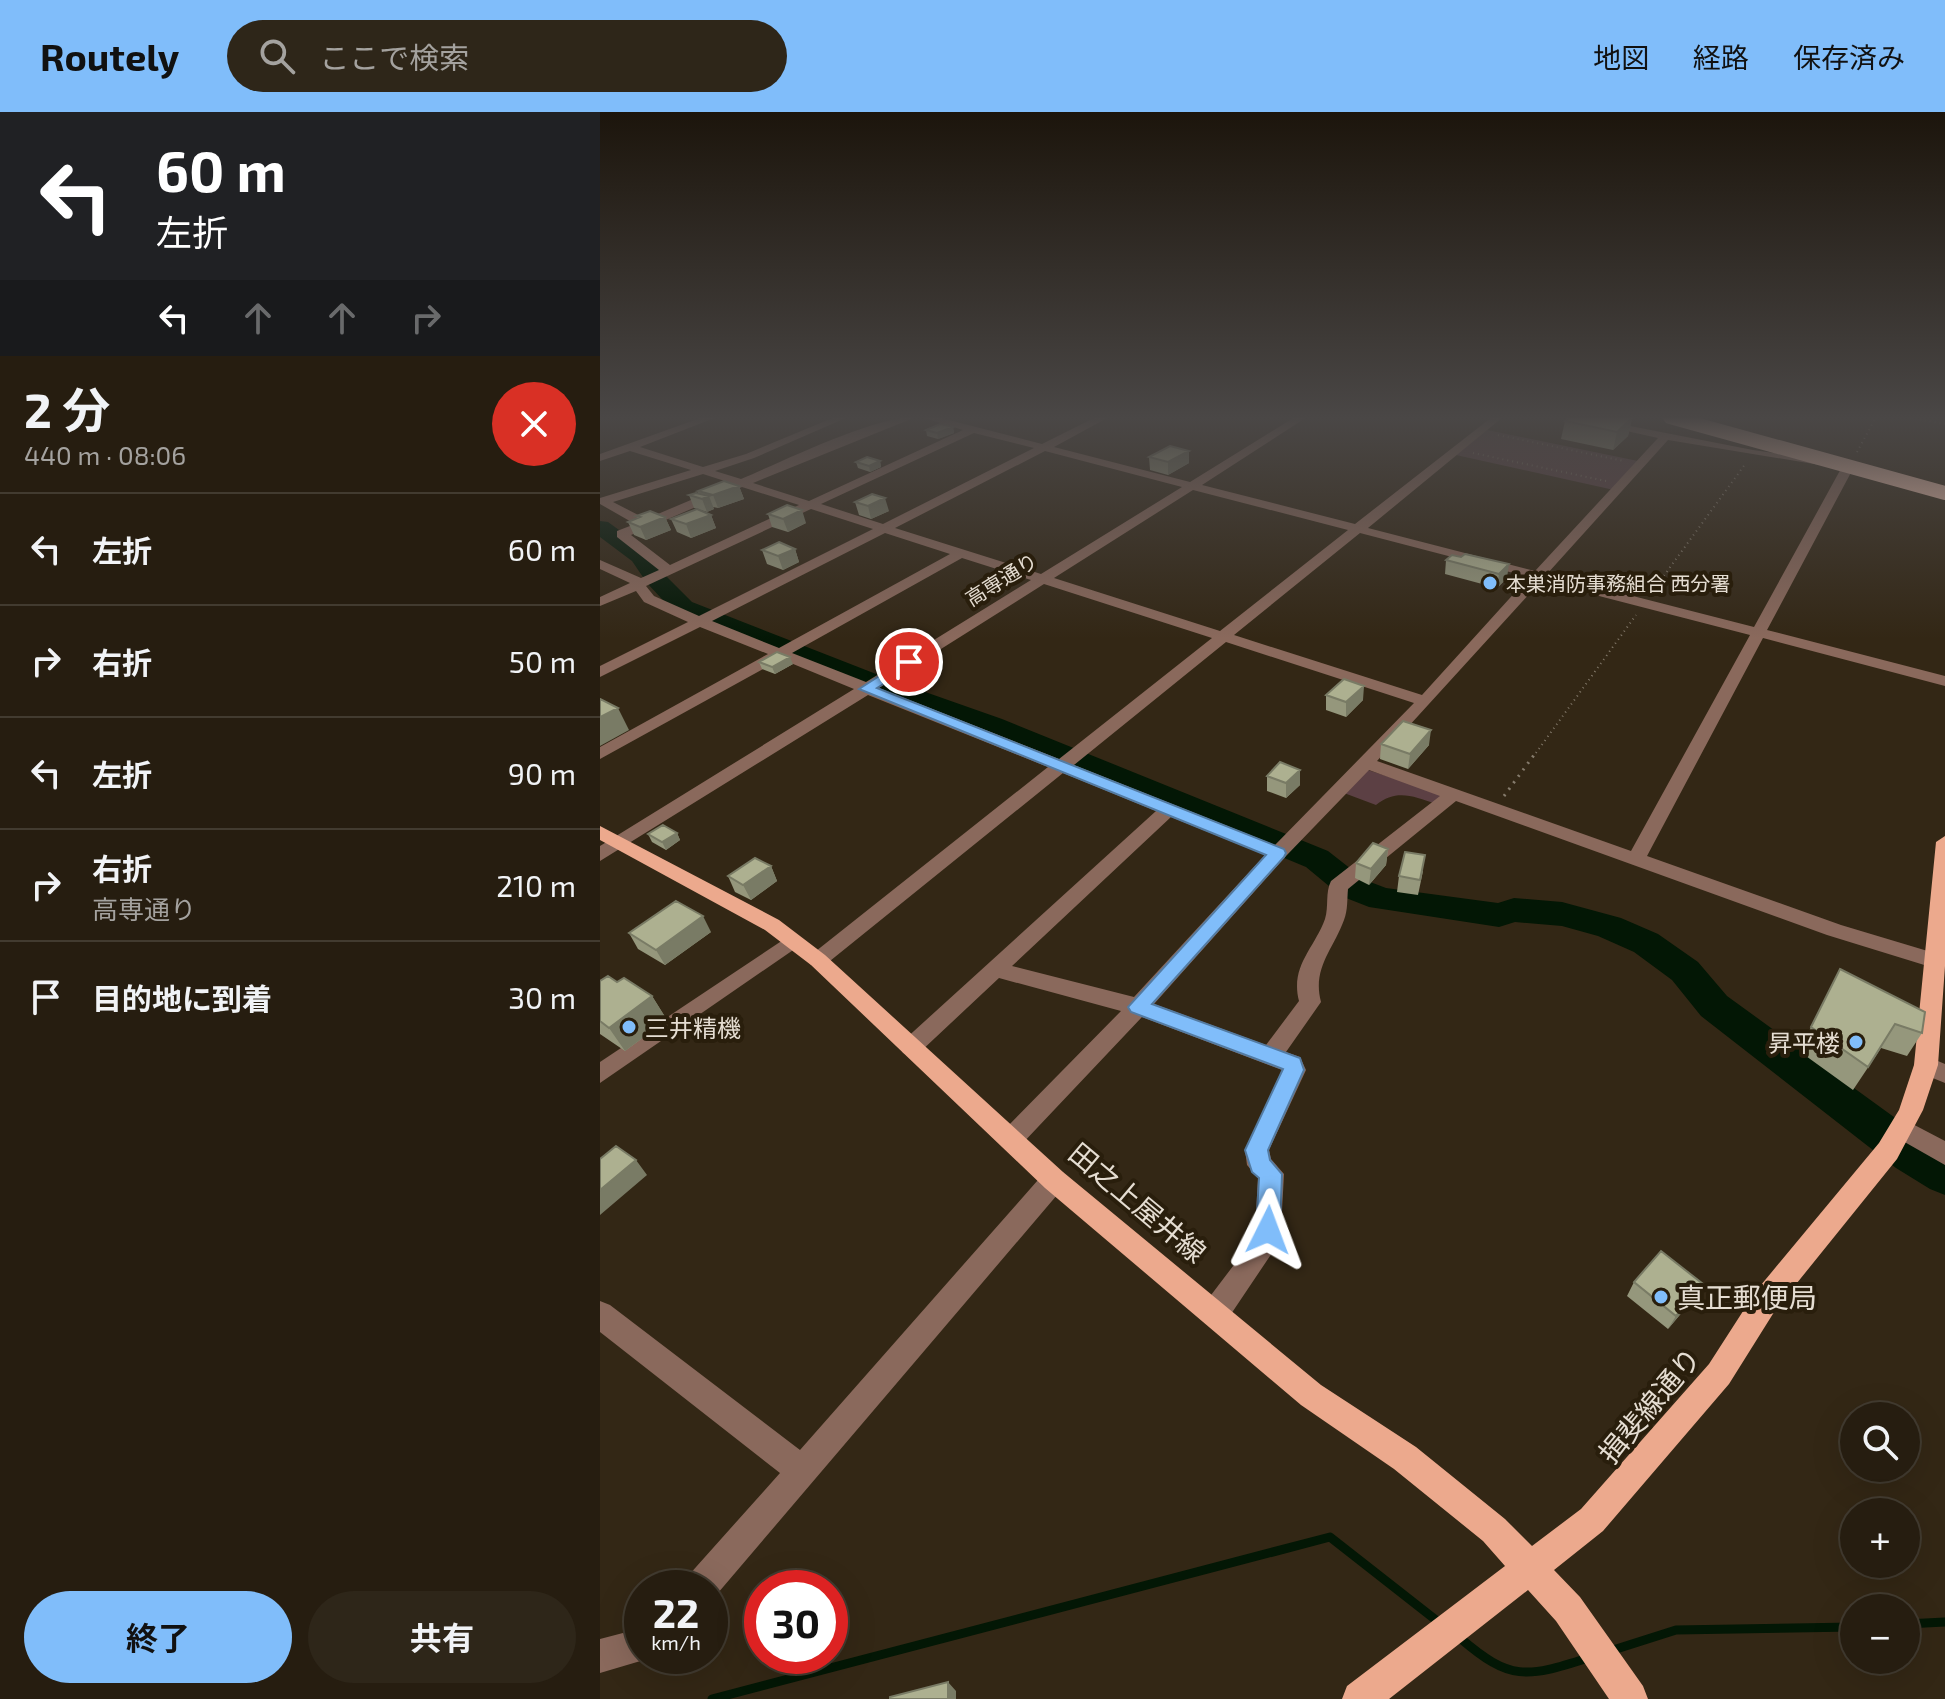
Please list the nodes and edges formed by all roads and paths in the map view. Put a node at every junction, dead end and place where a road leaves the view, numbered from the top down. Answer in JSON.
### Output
{"nodes":[{"id":1,"x":630,"y":491,"type":"edge"},
{"id":2,"x":721,"y":491,"type":"edge"},
{"id":3,"x":766,"y":491,"type":"edge"},
{"id":4,"x":840,"y":491,"type":"edge"},
{"id":5,"x":959,"y":491,"type":"edge"},
{"id":6,"x":1185,"y":491,"type":"edge"},
{"id":7,"x":1213,"y":491,"type":"edge"},
{"id":8,"x":1406,"y":491,"type":"edge"},
{"id":9,"x":1615,"y":491,"type":"edge"},
{"id":10,"x":1725,"y":491,"type":"edge"},
{"id":11,"x":1835,"y":491,"type":"edge"},
{"id":12,"x":601,"y":500,"type":"edge"},
{"id":13,"x":810,"y":505,"type":"junction"},
{"id":14,"x":645,"y":524,"type":"junction"},
{"id":15,"x":885,"y":529,"type":"junction"},
{"id":16,"x":1359,"y":529,"type":"junction"},
{"id":17,"x":961,"y":553,"type":"junction"},
{"id":18,"x":600,"y":564,"type":"edge"},
{"id":19,"x":668,"y":570,"type":"junction"},
{"id":20,"x":1539,"y":576,"type":"junction"},
{"id":21,"x":1043,"y":579,"type":"junction"},
{"id":22,"x":638,"y":585,"type":"junction"},
{"id":23,"x":600,"y":602,"type":"edge"},
{"id":24,"x":1644,"y":603,"type":"junction"},
{"id":25,"x":701,"y":622,"type":"junction"},
{"id":26,"x":1757,"y":633,"type":"junction"},
{"id":27,"x":1223,"y":637,"type":"junction"},
{"id":28,"x":780,"y":654,"type":"junction"},
{"id":29,"x":600,"y":672,"type":"edge"},
{"id":30,"x":1945,"y":681,"type":"edge"},
{"id":31,"x":873,"y":685,"type":"junction"},
{"id":32,"x":1425,"y":701,"type":"junction"},
{"id":33,"x":600,"y":754,"type":"edge"},
{"id":34,"x":1366,"y":763,"type":"junction"},
{"id":35,"x":1061,"y":764,"type":"junction"},
{"id":36,"x":1454,"y":794,"type":"junction"},
{"id":37,"x":1170,"y":808,"type":"junction"},
{"id":38,"x":1495,"y":808,"type":"junction"},
{"id":39,"x":1945,"y":842,"type":"edge"},
{"id":40,"x":606,"y":843,"type":"edge"},
{"id":41,"x":1282,"y":849,"type":"junction"},
{"id":42,"x":1637,"y":858,"type":"junction"},
{"id":43,"x":792,"y":941,"type":"junction"},
{"id":44,"x":818,"y":960,"type":"junction"},
{"id":45,"x":1934,"y":960,"type":"junction"},
{"id":46,"x":995,"y":969,"type":"junction"},
{"id":47,"x":1138,"y":1007,"type":"junction"},
{"id":48,"x":911,"y":1047,"type":"junction"},
{"id":49,"x":1272,"y":1054,"type":"junction"},
{"id":50,"x":1936,"y":1070,"type":"edge"},
{"id":51,"x":600,"y":1074,"type":"edge"},
{"id":52,"x":1011,"y":1139,"type":"junction"},
{"id":53,"x":1895,"y":1140,"type":"junction"},
{"id":54,"x":1945,"y":1154,"type":"edge"},
{"id":55,"x":1054,"y":1180,"type":"junction"},
{"id":56,"x":1215,"y":1313,"type":"junction"},
{"id":57,"x":600,"y":1315,"type":"edge"},
{"id":58,"x":801,"y":1470,"type":"junction"},
{"id":59,"x":1528,"y":1569,"type":"junction"},
{"id":60,"x":715,"y":1570,"type":"edge"},
{"id":61,"x":624,"y":1650,"type":"edge"},
{"id":62,"x":600,"y":1656,"type":"edge"},
{"id":63,"x":1360,"y":1699,"type":"edge"},
{"id":64,"x":1630,"y":1699,"type":"edge"}],
"edges":[{"from":1,"to":12,"type":"street"},
{"from":2,"to":14,"type":"street"},
{"from":3,"to":13,"type":"street"},
{"from":4,"to":13,"type":"street"},
{"from":5,"to":15,"type":"street"},
{"from":6,"to":21,"type":"street","name":"高専通り"},
{"from":7,"to":16,"type":"street"},
{"from":8,"to":16,"type":"street"},
{"from":9,"to":20,"type":"street"},
{"from":10,"to":24,"type":"path"},
{"from":11,"to":26,"type":"street"},
{"from":12,"to":14,"type":"street"},
{"from":13,"to":15,"type":"street"},
{"from":13,"to":19,"type":"street"},
{"from":14,"to":19,"type":"street"},
{"from":15,"to":17,"type":"street"},
{"from":15,"to":25,"type":"street"},
{"from":16,"to":20,"type":"street"},
{"from":16,"to":27,"type":"street"},
{"from":17,"to":21,"type":"street"},
{"from":17,"to":28,"type":"street"},
{"from":18,"to":22,"type":"street"},
{"from":19,"to":22,"type":"street"},
{"from":20,"to":24,"type":"street"},
{"from":20,"to":32,"type":"street"},
{"from":21,"to":27,"type":"street"},
{"from":21,"to":31,"type":"street","name":"高専通り"},
{"from":22,"to":23,"type":"street"},
{"from":22,"to":25,"type":"street"},
{"from":24,"to":26,"type":"street"},
{"from":24,"to":38,"type":"path"},
{"from":25,"to":28,"type":"street"},
{"from":25,"to":29,"type":"street"},
{"from":26,"to":30,"type":"street"},
{"from":26,"to":42,"type":"street"},
{"from":27,"to":32,"type":"street"},
{"from":27,"to":35,"type":"street"},
{"from":28,"to":31,"type":"street"},
{"from":28,"to":33,"type":"street"},
{"from":31,"to":35,"type":"street"},
{"from":31,"to":40,"type":"street","name":"高専通り"},
{"from":32,"to":34,"type":"street"},
{"from":34,"to":36,"type":"street"},
{"from":34,"to":41,"type":"street"},
{"from":35,"to":37,"type":"street"},
{"from":35,"to":44,"type":"street"},
{"from":36,"to":38,"type":"street"},
{"from":36,"to":49,"type":"street"},
{"from":37,"to":41,"type":"street"},
{"from":37,"to":46,"type":"street"},
{"from":38,"to":42,"type":"street"},
{"from":39,"to":45,"type":"main road","name":"揖斐線通り"},
{"from":40,"to":43,"type":"main road","name":"田之上屋井線"},
{"from":41,"to":47,"type":"street"},
{"from":42,"to":45,"type":"street"},
{"from":43,"to":44,"type":"main road","name":"田之上屋井線"},
{"from":43,"to":51,"type":"street"},
{"from":44,"to":48,"type":"main road","name":"田之上屋井線"},
{"from":45,"to":50,"type":"main road","name":"揖斐線通り"},
{"from":46,"to":47,"type":"street"},
{"from":46,"to":48,"type":"street"},
{"from":47,"to":49,"type":"street"},
{"from":47,"to":52,"type":"street"},
{"from":48,"to":52,"type":"main road","name":"田之上屋井線"},
{"from":49,"to":56,"type":"street"},
{"from":50,"to":53,"type":"main road","name":"揖斐線通り"},
{"from":52,"to":55,"type":"main road","name":"田之上屋井線"},
{"from":53,"to":54,"type":"street"},
{"from":53,"to":59,"type":"main road","name":"揖斐線通り"},
{"from":55,"to":56,"type":"main road","name":"田之上屋井線"},
{"from":55,"to":58,"type":"street"},
{"from":56,"to":59,"type":"main road","name":"田之上屋井線"},
{"from":57,"to":58,"type":"street"},
{"from":58,"to":60,"type":"street"},
{"from":59,"to":63,"type":"main road","name":"揖斐線通り"},
{"from":59,"to":64,"type":"main road","name":"田之上屋井線"},
{"from":61,"to":62,"type":"street"}]}
